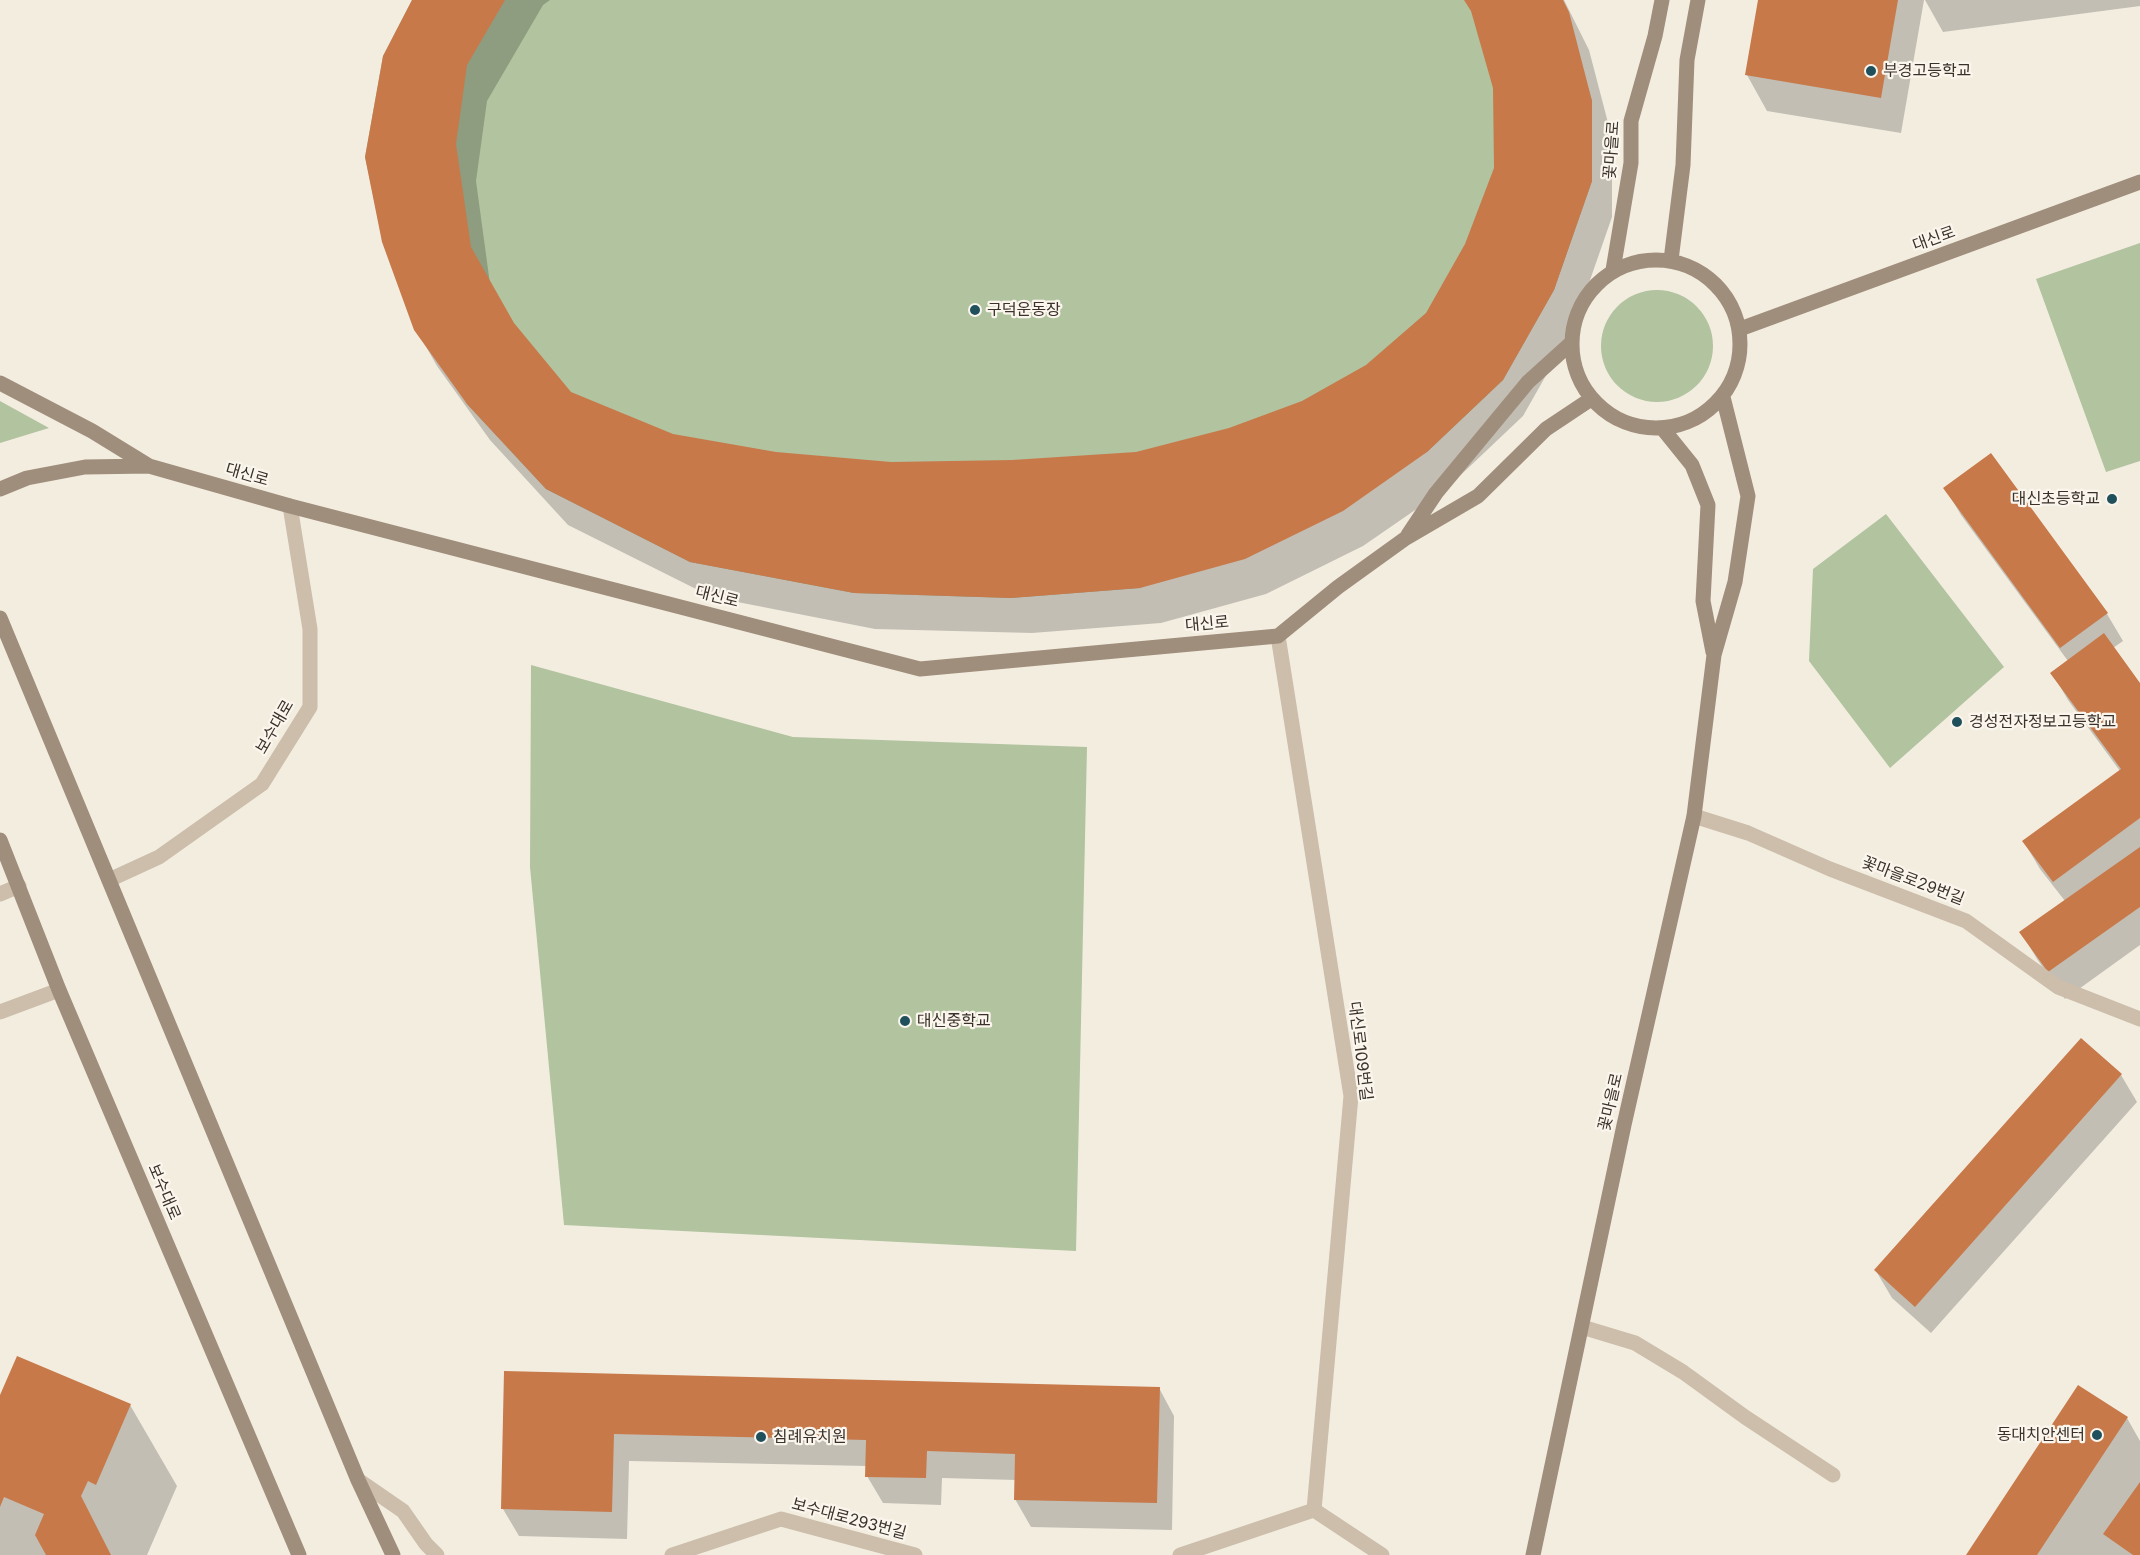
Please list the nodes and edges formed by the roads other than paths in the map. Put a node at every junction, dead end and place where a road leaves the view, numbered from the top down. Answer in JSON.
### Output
{"nodes":[{"id":1,"x":1662,"y":0,"type":"edge"},
{"id":2,"x":1698,"y":0,"type":"edge"},
{"id":3,"x":2140,"y":182,"type":"edge"},
{"id":4,"x":1671,"y":260,"type":"junction"},
{"id":5,"x":1613,"y":270,"type":"junction"},
{"id":6,"x":1740,"y":329,"type":"junction"},
{"id":7,"x":1570,"y":344,"type":"junction"},
{"id":8,"x":0,"y":382,"type":"edge"},
{"id":9,"x":1723,"y":397,"type":"junction"},
{"id":10,"x":1591,"y":399,"type":"junction"},
{"id":11,"x":1663,"y":429,"type":"junction"},
{"id":12,"x":149,"y":466,"type":"junction"},
{"id":13,"x":0,"y":489,"type":"edge"},
{"id":14,"x":290,"y":506,"type":"junction"},
{"id":15,"x":1406,"y":538,"type":"junction"},
{"id":16,"x":0,"y":618,"type":"edge"},
{"id":17,"x":1278,"y":636,"type":"junction"},
{"id":18,"x":1714,"y":655,"type":"junction"},
{"id":19,"x":1694,"y":816,"type":"junction"},
{"id":20,"x":0,"y":840,"type":"edge"},
{"id":21,"x":109,"y":880,"type":"junction"},
{"id":22,"x":19,"y":886,"type":"junction"},
{"id":23,"x":0,"y":894,"type":"edge"},
{"id":24,"x":59,"y":990,"type":"junction"},
{"id":25,"x":0,"y":1012,"type":"edge"},
{"id":26,"x":2140,"y":1019,"type":"edge"},
{"id":27,"x":1582,"y":1326,"type":"junction"},
{"id":28,"x":1833,"y":1475,"type":"dead end"},
{"id":29,"x":358,"y":1480,"type":"junction"},
{"id":30,"x":1314,"y":1510,"type":"junction"},
{"id":31,"x":299,"y":1555,"type":"edge"},
{"id":32,"x":393,"y":1555,"type":"edge"},
{"id":33,"x":437,"y":1555,"type":"edge"},
{"id":34,"x":672,"y":1555,"type":"edge"},
{"id":35,"x":915,"y":1555,"type":"edge"},
{"id":36,"x":1180,"y":1555,"type":"edge"},
{"id":37,"x":1382,"y":1555,"type":"edge"},
{"id":38,"x":1533,"y":1555,"type":"edge"}],
"edges":[{"from":1,"to":5,"type":"main road","name":"꽃마을로"},
{"from":2,"to":4,"type":"main road"},
{"from":3,"to":6,"type":"main road","name":"대신로"},
{"from":4,"to":5,"type":"main road"},
{"from":4,"to":6,"type":"main road"},
{"from":5,"to":7,"type":"main road"},
{"from":6,"to":9,"type":"main road"},
{"from":7,"to":10,"type":"main road"},
{"from":7,"to":15,"type":"main road"},
{"from":8,"to":12,"type":"main road"},
{"from":9,"to":11,"type":"main road"},
{"from":9,"to":18,"type":"main road","name":"꽃마을로"},
{"from":10,"to":11,"type":"main road"},
{"from":10,"to":15,"type":"main road"},
{"from":11,"to":18,"type":"main road","name":"꽃마을로"},
{"from":12,"to":13,"type":"main road","name":"대신로"},
{"from":12,"to":14,"type":"main road","name":"대신로"},
{"from":14,"to":17,"type":"main road","name":"대신로"},
{"from":14,"to":21,"type":"street","name":"보수대로"},
{"from":15,"to":17,"type":"main road"},
{"from":16,"to":21,"type":"main road"},
{"from":17,"to":30,"type":"street","name":"대신로109번길"},
{"from":18,"to":19,"type":"main road","name":"꽃마을로"},
{"from":19,"to":26,"type":"street","name":"꽃마을로29번길"},
{"from":19,"to":27,"type":"main road","name":"꽃마을로"},
{"from":20,"to":22,"type":"main road","name":"보수대로"},
{"from":21,"to":29,"type":"main road"},
{"from":22,"to":23,"type":"street"},
{"from":22,"to":24,"type":"main road","name":"보수대로"},
{"from":24,"to":25,"type":"street"},
{"from":24,"to":31,"type":"main road","name":"보수대로"},
{"from":27,"to":28,"type":"street"},
{"from":27,"to":38,"type":"main road","name":"꽃마을로"},
{"from":29,"to":32,"type":"main road"},
{"from":29,"to":33,"type":"street"},
{"from":30,"to":36,"type":"street"},
{"from":30,"to":37,"type":"street"},
{"from":34,"to":35,"type":"street","name":"보수대로293번길"}]}
